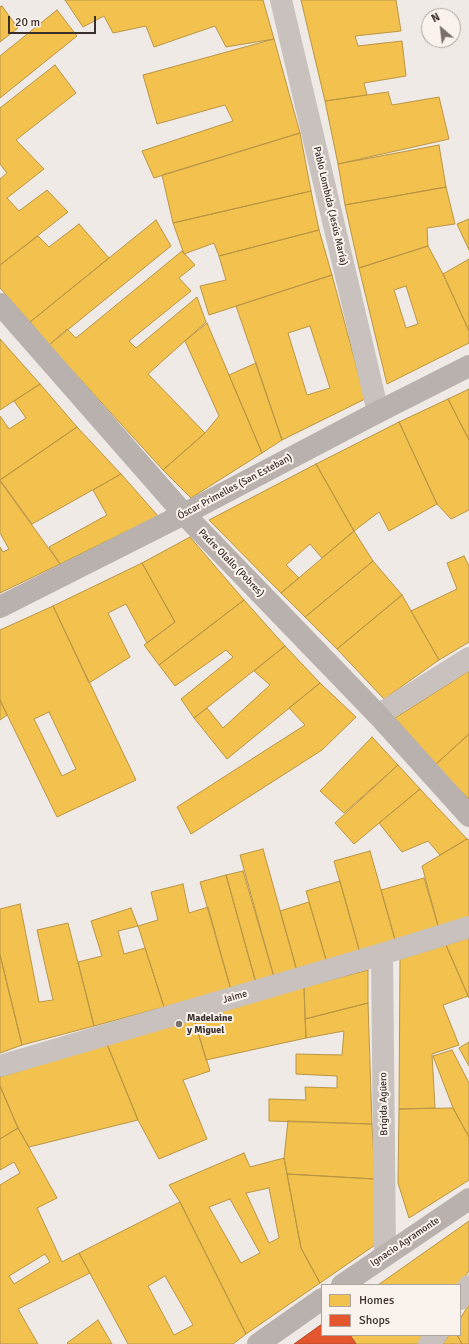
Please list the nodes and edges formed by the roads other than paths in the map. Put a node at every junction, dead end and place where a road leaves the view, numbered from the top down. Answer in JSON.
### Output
{"nodes":[{"id":1,"x":281,"y":0,"type":"edge"},
{"id":2,"x":0,"y":304,"type":"edge"},
{"id":3,"x":469,"y":366,"type":"edge"},
{"id":4,"x":378,"y":412,"type":"junction"},
{"id":5,"x":184,"y":514,"type":"junction"},
{"id":6,"x":0,"y":607,"type":"edge"},
{"id":7,"x":469,"y":658,"type":"edge"},
{"id":8,"x":378,"y":715,"type":"junction"},
{"id":9,"x":469,"y":816,"type":"edge"},
{"id":10,"x":469,"y":927,"type":"edge"},
{"id":11,"x":382,"y":954,"type":"junction"},
{"id":12,"x":0,"y":1066,"type":"edge"},
{"id":13,"x":469,"y":1199,"type":"edge"},
{"id":14,"x":386,"y":1254,"type":"junction"},
{"id":15,"x":343,"y":1284,"type":"edge"},
{"id":16,"x":469,"y":1286,"type":"edge"},
{"id":17,"x":461,"y":1298,"type":"edge"},
{"id":18,"x":321,"y":1300,"type":"edge"},
{"id":19,"x":435,"y":1336,"type":"edge"},
{"id":20,"x":258,"y":1344,"type":"edge"},
{"id":21,"x":429,"y":1344,"type":"edge"}],
"edges":[{"from":1,"to":4,"type":"street","name":"Pablo Lombida (Jesús María)"},
{"from":2,"to":5,"type":"main road","name":"Padre Olallo (Pobres)"},
{"from":3,"to":4,"type":"main road","name":"Óscar Primelles (San Esteban)"},
{"from":4,"to":5,"type":"main road","name":"Óscar Primelles (San Esteban)"},
{"from":5,"to":6,"type":"main road","name":"Óscar Primelles (San Esteban)"},
{"from":5,"to":8,"type":"main road","name":"Padre Olallo (Pobres)"},
{"from":7,"to":8,"type":"street"},
{"from":8,"to":9,"type":"main road","name":"Padre Olallo (Pobres)"},
{"from":10,"to":11,"type":"street","name":"Jaime"},
{"from":11,"to":12,"type":"street","name":"Jaime"},
{"from":11,"to":14,"type":"street","name":"Brígida Agüero"},
{"from":13,"to":14,"type":"main road","name":"Ignacio Agramonte"},
{"from":14,"to":15,"type":"main road","name":"Ignacio Agramonte"},
{"from":16,"to":17,"type":"street"},
{"from":18,"to":20,"type":"main road"},
{"from":19,"to":21,"type":"street"}]}
